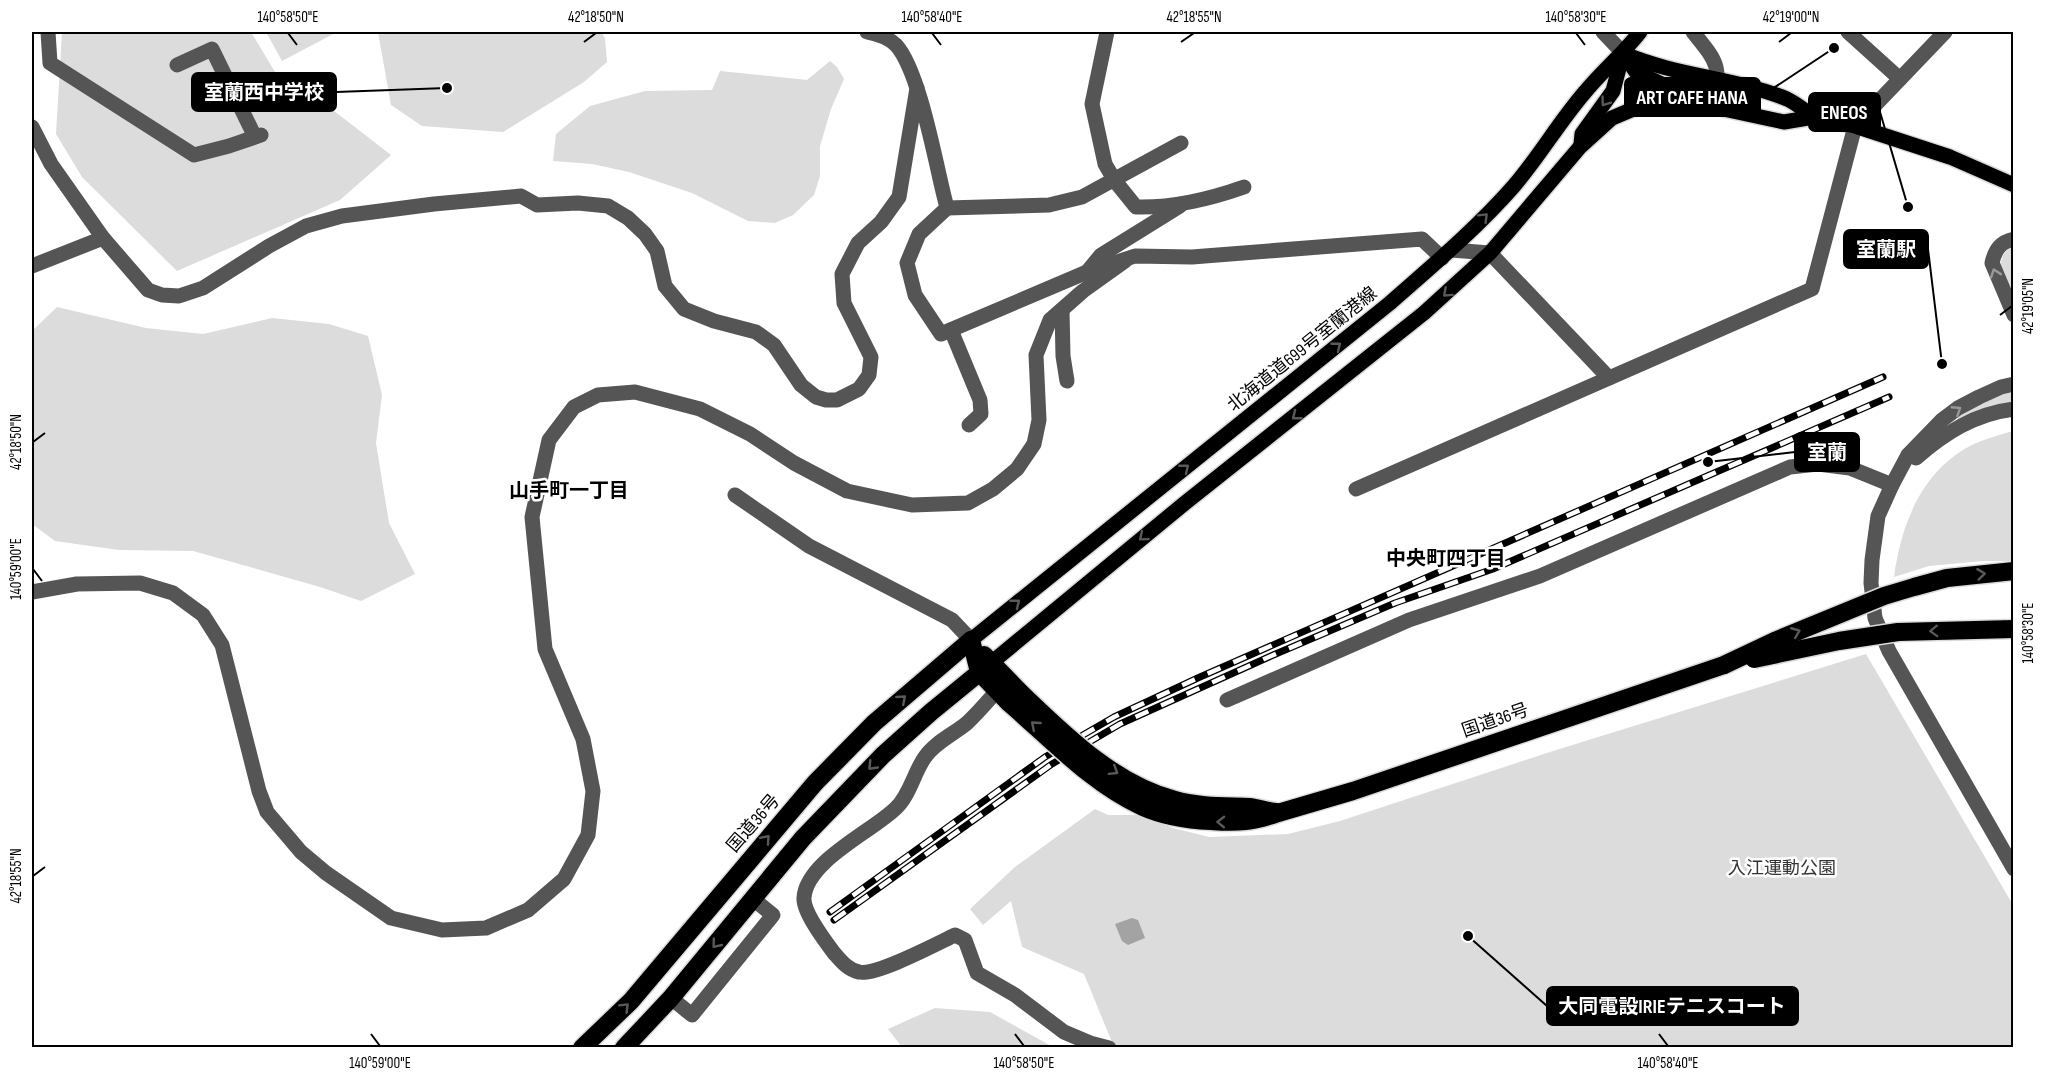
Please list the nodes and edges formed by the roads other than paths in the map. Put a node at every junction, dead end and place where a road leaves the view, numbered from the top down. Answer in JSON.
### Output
{"nodes":[{"id":1,"x":48,"y":32,"type":"edge"},
{"id":2,"x":867,"y":32,"type":"edge"},
{"id":3,"x":1107,"y":32,"type":"edge"},
{"id":4,"x":1603,"y":32,"type":"edge"},
{"id":5,"x":1640,"y":32,"type":"edge"},
{"id":6,"x":1693,"y":32,"type":"edge"},
{"id":7,"x":1848,"y":32,"type":"edge"},
{"id":8,"x":1945,"y":32,"type":"edge"},
{"id":9,"x":1623,"y":53,"type":"junction"},
{"id":10,"x":177,"y":65,"type":"dead end"},
{"id":11,"x":1900,"y":79,"type":"junction"},
{"id":12,"x":1718,"y":81,"type":"junction"},
{"id":13,"x":916,"y":88,"type":"junction"},
{"id":14,"x":1713,"y":102,"type":"junction"},
{"id":15,"x":1814,"y":117,"type":"junction"},
{"id":16,"x":1855,"y":126,"type":"junction"},
{"id":17,"x":32,"y":127,"type":"edge"},
{"id":18,"x":1181,"y":143,"type":"dead end"},
{"id":19,"x":1580,"y":147,"type":"junction"},
{"id":20,"x":1115,"y":181,"type":"junction"},
{"id":21,"x":2013,"y":185,"type":"edge"},
{"id":22,"x":1244,"y":187,"type":"dead end"},
{"id":23,"x":1185,"y":202,"type":"junction"},
{"id":24,"x":947,"y":208,"type":"junction"},
{"id":25,"x":103,"y":238,"type":"junction"},
{"id":26,"x":2013,"y":239,"type":"edge"},
{"id":27,"x":1490,"y":253,"type":"junction"},
{"id":28,"x":1446,"y":254,"type":"junction"},
{"id":29,"x":1125,"y":261,"type":"junction"},
{"id":30,"x":32,"y":266,"type":"edge"},
{"id":31,"x":1087,"y":272,"type":"junction"},
{"id":32,"x":1062,"y":310,"type":"junction"},
{"id":33,"x":2013,"y":315,"type":"edge"},
{"id":34,"x":951,"y":330,"type":"junction"},
{"id":35,"x":1609,"y":378,"type":"junction"},
{"id":36,"x":1067,"y":381,"type":"dead end"},
{"id":37,"x":2013,"y":384,"type":"edge"},
{"id":38,"x":2013,"y":409,"type":"edge"},
{"id":39,"x":970,"y":418,"type":"dead end"},
{"id":40,"x":1892,"y":485,"type":"junction"},
{"id":41,"x":1356,"y":489,"type":"dead end"},
{"id":42,"x":735,"y":495,"type":"dead end"},
{"id":43,"x":2013,"y":572,"type":"edge"},
{"id":44,"x":32,"y":592,"type":"edge"},
{"id":45,"x":2013,"y":629,"type":"edge"},
{"id":46,"x":971,"y":640,"type":"junction"},
{"id":47,"x":1724,"y":665,"type":"junction"},
{"id":48,"x":985,"y":668,"type":"junction"},
{"id":49,"x":1009,"y":691,"type":"junction"},
{"id":50,"x":1227,"y":700,"type":"dead end"},
{"id":51,"x":2013,"y":869,"type":"edge"},
{"id":52,"x":753,"y":898,"type":"junction"},
{"id":53,"x":671,"y":998,"type":"junction"},
{"id":54,"x":582,"y":1047,"type":"edge"},
{"id":55,"x":624,"y":1047,"type":"edge"},
{"id":56,"x":1109,"y":1047,"type":"edge"}],
"edges":[{"from":1,"to":10,"type":"street"},
{"from":2,"to":13,"type":"street"},
{"from":3,"to":20,"type":"street"},
{"from":4,"to":9,"type":"street"},
{"from":5,"to":9,"type":"main road"},
{"from":6,"to":12,"type":"street"},
{"from":7,"to":11,"type":"street"},
{"from":8,"to":11,"type":"street"},
{"from":9,"to":12,"type":"main road"},
{"from":9,"to":14,"type":"main road"},
{"from":9,"to":19,"type":"main road","one_way":true},
{"from":28,"to":9,"type":"main road","name":"北海道道699号室蘭港線","one_way":true},
{"from":11,"to":16,"type":"street"},
{"from":12,"to":14,"type":"street"},
{"from":12,"to":15,"type":"main road"},
{"from":13,"to":24,"type":"street"},
{"from":13,"to":25,"type":"street"},
{"from":14,"to":15,"type":"main road"},
{"from":14,"to":19,"type":"main road"},
{"from":15,"to":16,"type":"main road"},
{"from":16,"to":21,"type":"main road"},
{"from":16,"to":35,"type":"street"},
{"from":17,"to":25,"type":"street"},
{"from":18,"to":20,"type":"street"},
{"from":19,"to":27,"type":"main road"},
{"from":20,"to":23,"type":"street"},
{"from":20,"to":24,"type":"street"},
{"from":22,"to":23,"type":"street"},
{"from":23,"to":31,"type":"street"},
{"from":24,"to":34,"type":"street"},
{"from":25,"to":30,"type":"street"},
{"from":33,"to":26,"type":"street","one_way":true},
{"from":27,"to":28,"type":"street"},
{"from":27,"to":35,"type":"street"},
{"from":27,"to":48,"type":"main road","one_way":true},
{"from":28,"to":29,"type":"street"},
{"from":46,"to":28,"type":"main road","name":"北海道道699号室蘭港線","one_way":true},
{"from":29,"to":31,"type":"street"},
{"from":29,"to":32,"type":"street"},
{"from":31,"to":34,"type":"street"},
{"from":32,"to":36,"type":"street"},
{"from":32,"to":44,"type":"street"},
{"from":34,"to":39,"type":"street"},
{"from":35,"to":41,"type":"street"},
{"from":40,"to":37,"type":"street","one_way":true},
{"from":38,"to":40,"type":"street"},
{"from":40,"to":50,"type":"street"},
{"from":40,"to":51,"type":"street"},
{"from":42,"to":46,"type":"street"},
{"from":47,"to":43,"type":"highway","name":"国道36号","one_way":true,"bridge":true},
{"from":45,"to":47,"type":"highway","name":"国道36号","one_way":true,"bridge":true},
{"from":46,"to":48,"type":"highway","name":"国道36号"},
{"from":54,"to":46,"type":"highway","name":"国道36号","one_way":true},
{"from":47,"to":49,"type":"highway","name":"国道36号","bridge":true},
{"from":48,"to":49,"type":"highway","name":"国道36号"},
{"from":48,"to":52,"type":"highway","one_way":true},
{"from":49,"to":56,"type":"street"},
{"from":52,"to":53,"type":"highway","one_way":true},
{"from":52,"to":53,"type":"street"},
{"from":53,"to":55,"type":"highway"}]}
